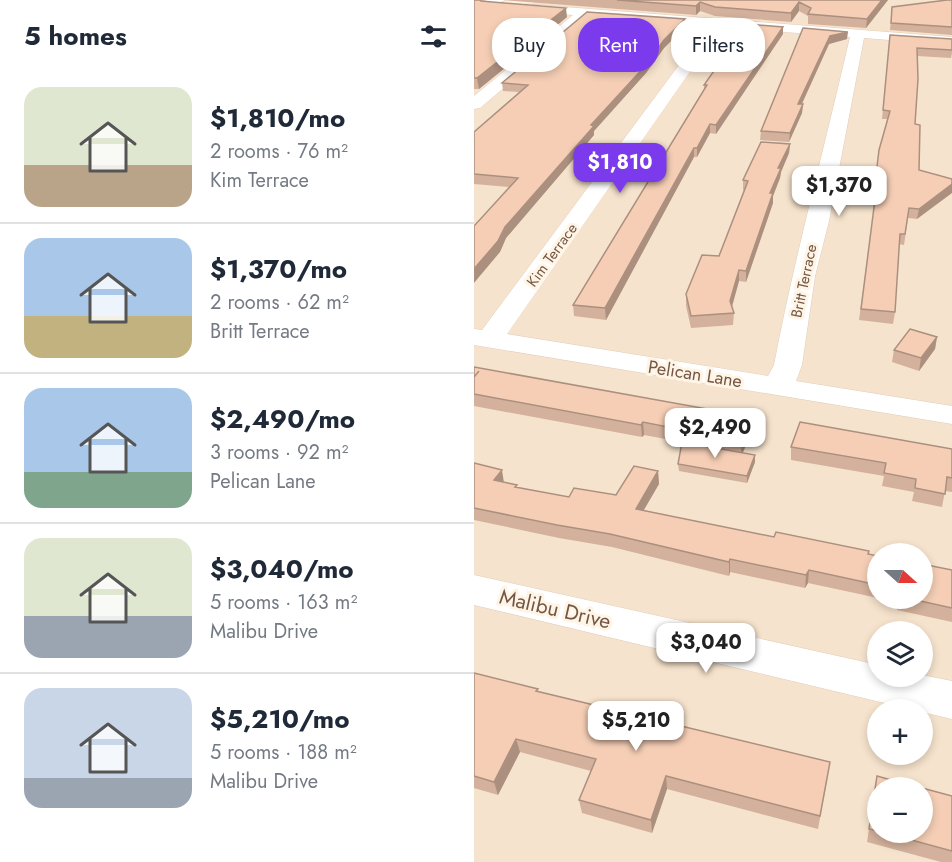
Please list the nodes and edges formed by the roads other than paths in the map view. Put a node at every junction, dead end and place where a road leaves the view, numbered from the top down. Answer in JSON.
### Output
{"nodes":[{"id":1,"x":500,"y":0,"type":"edge"},
{"id":2,"x":480,"y":6,"type":"edge"},
{"id":3,"x":585,"y":12,"type":"junction"},
{"id":4,"x":671,"y":19,"type":"edge"},
{"id":5,"x":765,"y":27,"type":"edge"},
{"id":6,"x":858,"y":34,"type":"junction"},
{"id":7,"x":952,"y":41,"type":"edge"},
{"id":8,"x":681,"y":72,"type":"edge"},
{"id":9,"x":474,"y":104,"type":"edge"},
{"id":10,"x":482,"y":339,"type":"edge"},
{"id":11,"x":778,"y":387,"type":"junction"},
{"id":12,"x":952,"y":415,"type":"edge"},
{"id":13,"x":474,"y":590,"type":"edge"},
{"id":14,"x":952,"y":700,"type":"edge"}],
"edges":[{"from":1,"to":2,"type":"street"},
{"from":2,"to":3,"type":"street"},
{"from":3,"to":4,"type":"street"},
{"from":3,"to":9,"type":"street"},
{"from":5,"to":6,"type":"street"},
{"from":6,"to":7,"type":"street"},
{"from":6,"to":11,"type":"street","name":"Britt Terrace"},
{"from":8,"to":10,"type":"street","name":"Kim Terrace"},
{"from":10,"to":11,"type":"street","name":"Pelican Lane"},
{"from":11,"to":12,"type":"street","name":"Pelican Lane"},
{"from":13,"to":14,"type":"street","name":"Malibu Drive"}]}
